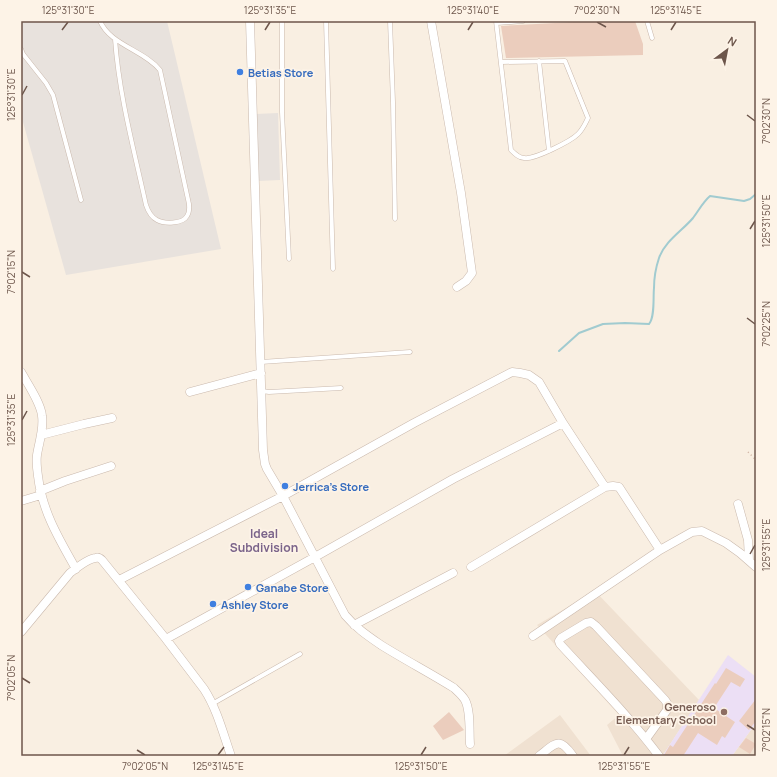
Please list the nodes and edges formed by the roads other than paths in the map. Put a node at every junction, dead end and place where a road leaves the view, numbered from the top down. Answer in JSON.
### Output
{"nodes":[{"id":1,"x":100,"y":21,"type":"edge"},
{"id":2,"x":250,"y":21,"type":"edge"},
{"id":3,"x":282,"y":21,"type":"edge"},
{"id":4,"x":326,"y":21,"type":"edge"},
{"id":5,"x":390,"y":21,"type":"edge"},
{"id":6,"x":431,"y":21,"type":"edge"},
{"id":7,"x":523,"y":21,"type":"edge"},
{"id":8,"x":647,"y":21,"type":"edge"},
{"id":9,"x":497,"y":22,"type":"edge"},
{"id":10,"x":652,"y":38,"type":"dead end"},
{"id":11,"x":115,"y":39,"type":"junction"},
{"id":12,"x":21,"y":49,"type":"edge"},
{"id":13,"x":539,"y":61,"type":"junction"},
{"id":14,"x":502,"y":62,"type":"junction"},
{"id":15,"x":549,"y":151,"type":"junction"},
{"id":16,"x":81,"y":200,"type":"dead end"},
{"id":17,"x":394,"y":219,"type":"dead end"},
{"id":18,"x":289,"y":259,"type":"dead end"},
{"id":19,"x":332,"y":269,"type":"dead end"},
{"id":20,"x":457,"y":287,"type":"dead end"},
{"id":21,"x":410,"y":352,"type":"dead end"},
{"id":22,"x":261,"y":362,"type":"junction"},
{"id":23,"x":21,"y":372,"type":"edge"},
{"id":24,"x":261,"y":372,"type":"junction"},
{"id":25,"x":341,"y":388,"type":"dead end"},
{"id":26,"x":262,"y":391,"type":"junction"},
{"id":27,"x":190,"y":392,"type":"dead end"},
{"id":28,"x":112,"y":418,"type":"dead end"},
{"id":29,"x":563,"y":423,"type":"junction"},
{"id":30,"x":41,"y":435,"type":"junction"},
{"id":31,"x":111,"y":466,"type":"dead end"},
{"id":32,"x":605,"y":487,"type":"junction"},
{"id":33,"x":40,"y":493,"type":"junction"},
{"id":34,"x":283,"y":496,"type":"junction"},
{"id":35,"x":21,"y":501,"type":"edge"},
{"id":36,"x":738,"y":504,"type":"dead end"},
{"id":37,"x":660,"y":550,"type":"junction"},
{"id":38,"x":315,"y":557,"type":"junction"},
{"id":39,"x":754,"y":564,"type":"edge"},
{"id":40,"x":471,"y":567,"type":"dead end"},
{"id":41,"x":76,"y":569,"type":"junction"},
{"id":42,"x":453,"y":573,"type":"dead end"},
{"id":43,"x":119,"y":580,"type":"junction"},
{"id":44,"x":354,"y":625,"type":"junction"},
{"id":45,"x":21,"y":632,"type":"edge"},
{"id":46,"x":533,"y":636,"type":"dead end"},
{"id":47,"x":166,"y":639,"type":"junction"},
{"id":48,"x":300,"y":654,"type":"dead end"},
{"id":49,"x":212,"y":704,"type":"junction"},
{"id":50,"x":646,"y":739,"type":"junction"},
{"id":51,"x":470,"y":744,"type":"dead end"},
{"id":52,"x":231,"y":756,"type":"edge"},
{"id":53,"x":539,"y":756,"type":"edge"},
{"id":54,"x":573,"y":756,"type":"edge"},
{"id":55,"x":658,"y":756,"type":"edge"}],
"edges":[{"from":1,"to":11,"type":"lane"},
{"from":2,"to":22,"type":"street"},
{"from":3,"to":18,"type":"lane"},
{"from":4,"to":19,"type":"lane"},
{"from":5,"to":17,"type":"lane"},
{"from":6,"to":20,"type":"street"},
{"from":7,"to":9,"type":"lane"},
{"from":8,"to":10,"type":"lane"},
{"from":9,"to":14,"type":"lane"},
{"from":11,"to":11,"type":"lane"},
{"from":12,"to":16,"type":"lane"},
{"from":13,"to":14,"type":"lane"},
{"from":13,"to":15,"type":"lane"},
{"from":13,"to":15,"type":"lane"},
{"from":14,"to":15,"type":"lane"},
{"from":21,"to":22,"type":"lane"},
{"from":22,"to":24,"type":"street"},
{"from":23,"to":30,"type":"street"},
{"from":24,"to":26,"type":"street"},
{"from":24,"to":27,"type":"street"},
{"from":25,"to":26,"type":"lane"},
{"from":26,"to":34,"type":"street"},
{"from":28,"to":30,"type":"street"},
{"from":29,"to":32,"type":"street"},
{"from":29,"to":34,"type":"street"},
{"from":29,"to":38,"type":"street"},
{"from":30,"to":33,"type":"street"},
{"from":31,"to":33,"type":"street"},
{"from":32,"to":37,"type":"street"},
{"from":32,"to":40,"type":"street"},
{"from":33,"to":35,"type":"street"},
{"from":33,"to":41,"type":"street"},
{"from":34,"to":38,"type":"street"},
{"from":34,"to":43,"type":"street"},
{"from":36,"to":39,"type":"street"},
{"from":37,"to":39,"type":"street"},
{"from":37,"to":46,"type":"street"},
{"from":38,"to":44,"type":"street"},
{"from":38,"to":47,"type":"street"},
{"from":41,"to":43,"type":"street"},
{"from":41,"to":45,"type":"street"},
{"from":42,"to":44,"type":"street"},
{"from":43,"to":47,"type":"street"},
{"from":44,"to":51,"type":"street"},
{"from":47,"to":49,"type":"street"},
{"from":48,"to":49,"type":"lane"},
{"from":49,"to":52,"type":"street"},
{"from":50,"to":50,"type":"street"},
{"from":50,"to":55,"type":"street"},
{"from":53,"to":54,"type":"street"}]}
